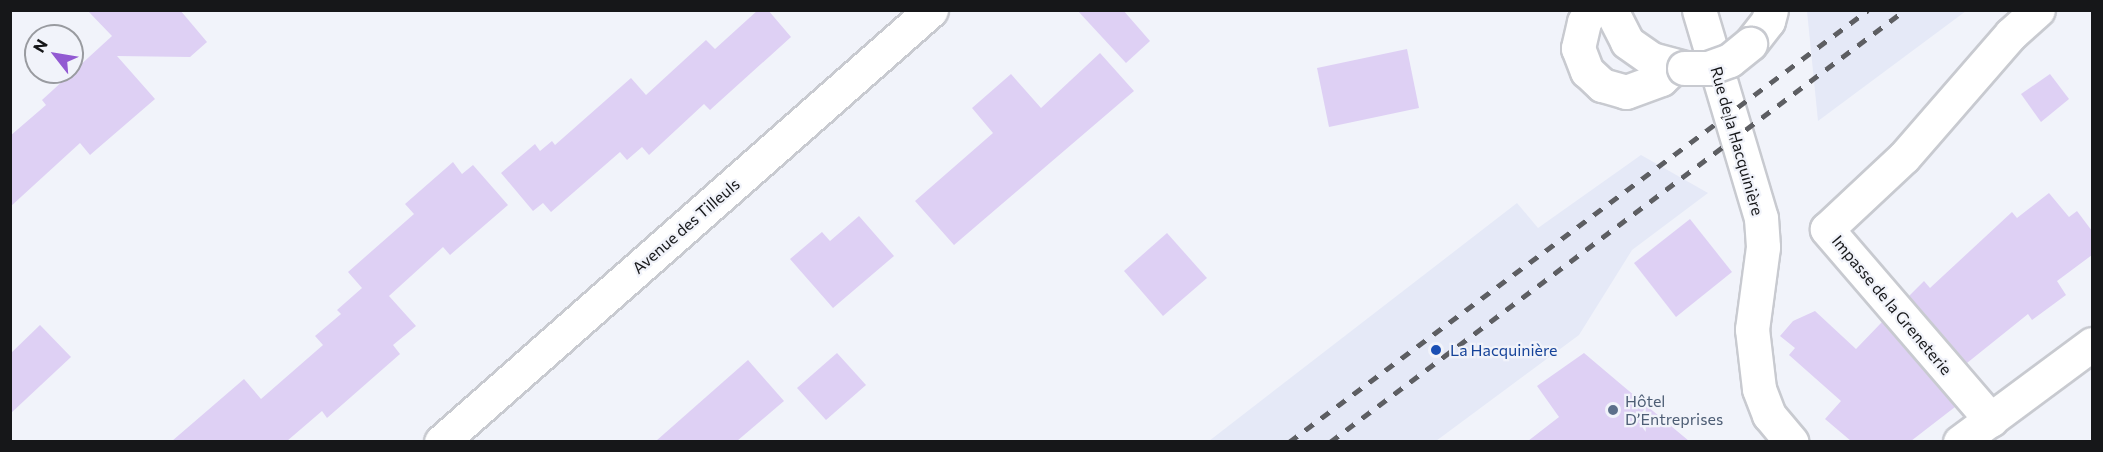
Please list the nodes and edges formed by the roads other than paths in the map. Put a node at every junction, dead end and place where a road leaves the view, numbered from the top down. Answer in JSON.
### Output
{"nodes":[{"id":1,"x":931,"y":10,"type":"edge"},
{"id":2,"x":1591,"y":10,"type":"edge"},
{"id":3,"x":1611,"y":10,"type":"edge"},
{"id":4,"x":1699,"y":10,"type":"edge"},
{"id":5,"x":1771,"y":10,"type":"edge"},
{"id":6,"x":2038,"y":10,"type":"edge"},
{"id":7,"x":1679,"y":67,"type":"junction"},
{"id":8,"x":2092,"y":344,"type":"edge"},
{"id":9,"x":1991,"y":420,"type":"junction"},
{"id":10,"x":441,"y":441,"type":"edge"},
{"id":11,"x":1792,"y":441,"type":"edge"},
{"id":12,"x":1960,"y":441,"type":"edge"}],
"edges":[{"from":1,"to":10,"type":"street","name":"Avenue des Tilleuls"},
{"from":2,"to":7,"type":"street"},
{"from":3,"to":7,"type":"street"},
{"from":4,"to":11,"type":"street","name":"Rue de la Hacquinière"},
{"from":5,"to":7,"type":"street","bridge":true},
{"from":6,"to":9,"type":"street","name":"Impasse de la Greneterie"},
{"from":8,"to":9,"type":"street"},
{"from":9,"to":12,"type":"street"}]}
